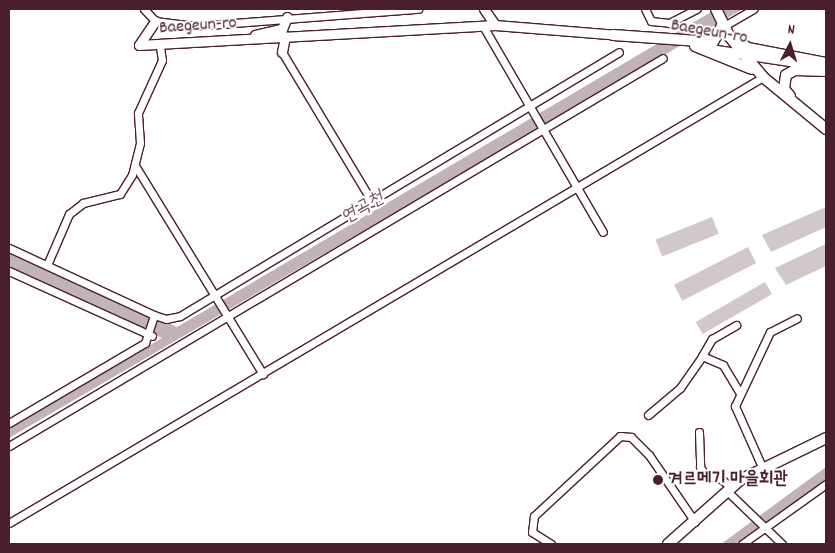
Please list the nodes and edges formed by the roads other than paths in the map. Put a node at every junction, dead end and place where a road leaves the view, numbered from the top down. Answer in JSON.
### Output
{"nodes":[{"id":1,"x":144,"y":9,"type":"edge"},
{"id":2,"x":368,"y":9,"type":"edge"},
{"id":3,"x":418,"y":9,"type":"edge"},
{"id":4,"x":484,"y":9,"type":"edge"},
{"id":5,"x":644,"y":9,"type":"edge"},
{"id":6,"x":697,"y":9,"type":"edge"},
{"id":7,"x":716,"y":9,"type":"edge"},
{"id":8,"x":753,"y":9,"type":"edge"},
{"id":9,"x":287,"y":18,"type":"junction"},
{"id":10,"x":155,"y":21,"type":"junction"},
{"id":11,"x":495,"y":25,"type":"junction"},
{"id":12,"x":483,"y":26,"type":"junction"},
{"id":13,"x":724,"y":26,"type":"junction"},
{"id":14,"x":613,"y":35,"type":"joint"},
{"id":15,"x":288,"y":36,"type":"junction"},
{"id":16,"x":227,"y":42,"type":"junction"},
{"id":17,"x":692,"y":44,"type":"junction"},
{"id":18,"x":160,"y":47,"type":"junction"},
{"id":19,"x":282,"y":52,"type":"joint"},
{"id":20,"x":618,"y":52,"type":"dead end"},
{"id":21,"x":744,"y":55,"type":"junction"},
{"id":22,"x":663,"y":58,"type":"dead end"},
{"id":23,"x":826,"y":64,"type":"edge"},
{"id":24,"x":826,"y":72,"type":"edge"},
{"id":25,"x":762,"y":78,"type":"junction"},
{"id":26,"x":529,"y":110,"type":"junction"},
{"id":27,"x":817,"y":121,"type":"junction"},
{"id":28,"x":826,"y":129,"type":"edge"},
{"id":29,"x":543,"y":133,"type":"junction"},
{"id":30,"x":136,"y":167,"type":"junction"},
{"id":31,"x":575,"y":189,"type":"junction"},
{"id":32,"x":372,"y":202,"type":"junction"},
{"id":33,"x":603,"y":232,"type":"dead end"},
{"id":34,"x":9,"y":248,"type":"edge"},
{"id":35,"x":47,"y":265,"type":"junction"},
{"id":36,"x":9,"y":271,"type":"edge"},
{"id":37,"x":214,"y":297,"type":"junction"},
{"id":38,"x":154,"y":315,"type":"junction"},
{"id":39,"x":228,"y":318,"type":"junction"},
{"id":40,"x":797,"y":318,"type":"dead end"},
{"id":41,"x":736,"y":325,"type":"dead end"},
{"id":42,"x":150,"y":335,"type":"junction"},
{"id":43,"x":702,"y":356,"type":"junction"},
{"id":44,"x":263,"y":374,"type":"junction"},
{"id":45,"x":740,"y":393,"type":"junction"},
{"id":46,"x":648,"y":415,"type":"dead end"},
{"id":47,"x":9,"y":423,"type":"edge"},
{"id":48,"x":698,"y":432,"type":"dead end"},
{"id":49,"x":824,"y":441,"type":"edge"},
{"id":50,"x":9,"y":446,"type":"edge"},
{"id":51,"x":763,"y":469,"type":"junction"},
{"id":52,"x":826,"y":484,"type":"edge"},
{"id":53,"x":730,"y":490,"type":"junction"},
{"id":54,"x":695,"y":522,"type":"junction"},
{"id":55,"x":9,"y":523,"type":"edge"},
{"id":56,"x":767,"y":529,"type":"junction"},
{"id":57,"x":551,"y":544,"type":"edge"},
{"id":58,"x":668,"y":544,"type":"edge"},
{"id":59,"x":742,"y":544,"type":"edge"},
{"id":60,"x":782,"y":544,"type":"edge"}],
"edges":[{"from":1,"to":10,"type":"street"},
{"from":2,"to":3,"type":"street"},
{"from":2,"to":9,"type":"street"},
{"from":4,"to":11,"type":"street"},
{"from":5,"to":6,"type":"street"},
{"from":7,"to":13,"type":"main road"},
{"from":8,"to":13,"type":"street"},
{"from":9,"to":10,"type":"street"},
{"from":9,"to":15,"type":"street"},
{"from":9,"to":16,"type":"street"},
{"from":10,"to":18,"type":"street","name":"Baegeun-ro"},
{"from":11,"to":12,"type":"street","name":"Baegeun-ro"},
{"from":11,"to":14,"type":"street","name":"Baegeun-ro"},
{"from":12,"to":15,"type":"street","name":"Baegeun-ro"},
{"from":12,"to":26,"type":"street"},
{"from":13,"to":17,"type":"main road"},
{"from":13,"to":21,"type":"main road"},
{"from":13,"to":23,"type":"main road"},
{"from":14,"to":17,"type":"main road"},
{"from":15,"to":16,"type":"street","name":"Baegeun-ro"},
{"from":15,"to":19,"type":"street"},
{"from":16,"to":18,"type":"street","name":"Baegeun-ro"},
{"from":17,"to":21,"type":"street","name":"Baegeun-ro"},
{"from":17,"to":25,"type":"main road"},
{"from":18,"to":30,"type":"street"},
{"from":19,"to":32,"type":"street"},
{"from":20,"to":26,"type":"street"},
{"from":21,"to":23,"type":"street","name":"Baegeun-ro"},
{"from":21,"to":25,"type":"main road"},
{"from":22,"to":29,"type":"street"},
{"from":24,"to":27,"type":"main road"},
{"from":25,"to":27,"type":"main road"},
{"from":25,"to":31,"type":"street"},
{"from":26,"to":29,"type":"street"},
{"from":26,"to":32,"type":"street"},
{"from":27,"to":28,"type":"main road"},
{"from":29,"to":31,"type":"street"},
{"from":29,"to":39,"type":"street"},
{"from":30,"to":35,"type":"street"},
{"from":30,"to":37,"type":"street"},
{"from":31,"to":33,"type":"street"},
{"from":31,"to":44,"type":"street"},
{"from":32,"to":37,"type":"street"},
{"from":34,"to":35,"type":"street"},
{"from":35,"to":38,"type":"street"},
{"from":36,"to":42,"type":"street"},
{"from":37,"to":38,"type":"street"},
{"from":37,"to":39,"type":"street"},
{"from":38,"to":42,"type":"street"},
{"from":39,"to":44,"type":"street"},
{"from":39,"to":50,"type":"street"},
{"from":40,"to":45,"type":"street"},
{"from":41,"to":43,"type":"street"},
{"from":42,"to":47,"type":"street"},
{"from":43,"to":45,"type":"street"},
{"from":43,"to":46,"type":"street"},
{"from":44,"to":55,"type":"street"},
{"from":45,"to":51,"type":"street"},
{"from":48,"to":53,"type":"street"},
{"from":49,"to":51,"type":"main road"},
{"from":51,"to":53,"type":"main road"},
{"from":52,"to":56,"type":"street"},
{"from":53,"to":54,"type":"main road"},
{"from":53,"to":56,"type":"street"},
{"from":54,"to":57,"type":"street"},
{"from":54,"to":58,"type":"main road"},
{"from":56,"to":59,"type":"street"},
{"from":56,"to":60,"type":"street"}]}
